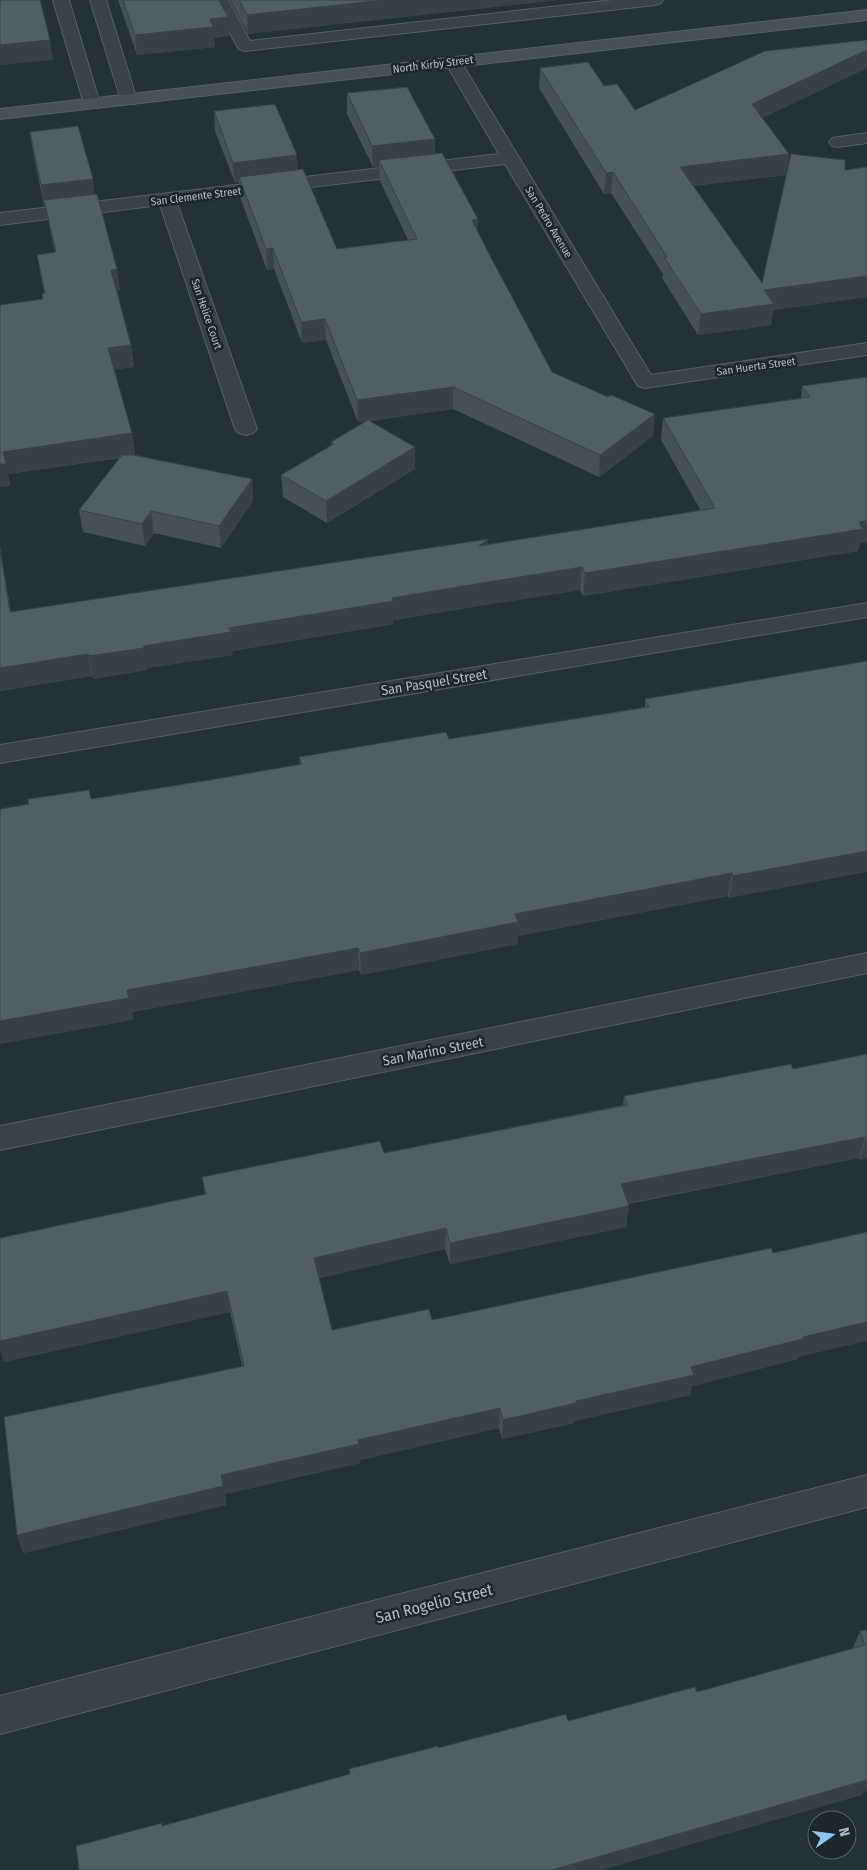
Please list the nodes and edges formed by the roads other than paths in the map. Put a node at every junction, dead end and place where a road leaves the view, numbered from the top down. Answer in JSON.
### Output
{"nodes":[{"id":1,"x":61,"y":0,"type":"edge"},
{"id":2,"x":98,"y":0,"type":"edge"},
{"id":3,"x":220,"y":0,"type":"edge"},
{"id":4,"x":656,"y":0,"type":"edge"},
{"id":5,"x":867,"y":15,"type":"edge"},
{"id":6,"x":453,"y":62,"type":"junction"},
{"id":7,"x":129,"y":100,"type":"junction"},
{"id":8,"x":92,"y":104,"type":"junction"},
{"id":9,"x":0,"y":114,"type":"edge"},
{"id":10,"x":867,"y":138,"type":"edge"},
{"id":11,"x":838,"y":142,"type":"dead end"},
{"id":12,"x":510,"y":158,"type":"junction"},
{"id":13,"x":167,"y":200,"type":"junction"},
{"id":14,"x":0,"y":219,"type":"edge"},
{"id":15,"x":867,"y":349,"type":"edge"},
{"id":16,"x":645,"y":382,"type":"joint"},
{"id":17,"x":246,"y":428,"type":"dead end"},
{"id":18,"x":867,"y":610,"type":"edge"},
{"id":19,"x":0,"y":754,"type":"edge"},
{"id":20,"x":867,"y":963,"type":"edge"},
{"id":21,"x":0,"y":1138,"type":"edge"},
{"id":22,"x":867,"y":1491,"type":"edge"},
{"id":23,"x":0,"y":1715,"type":"edge"}],
"edges":[{"from":1,"to":8,"type":"street"},
{"from":2,"to":7,"type":"street"},
{"from":3,"to":4,"type":"street"},
{"from":5,"to":6,"type":"street","name":"North Kirby Street"},
{"from":6,"to":7,"type":"street","name":"North Kirby Street"},
{"from":6,"to":12,"type":"street","name":"San Pedro Avenue"},
{"from":7,"to":8,"type":"street","name":"North Kirby Street"},
{"from":8,"to":9,"type":"street","name":"North Kirby Street"},
{"from":10,"to":11,"type":"street"},
{"from":12,"to":13,"type":"street","name":"San Clemente Street"},
{"from":12,"to":16,"type":"street","name":"San Pedro Avenue"},
{"from":13,"to":14,"type":"street","name":"San Clemente Street"},
{"from":13,"to":17,"type":"street","name":"San Helice Court"},
{"from":15,"to":16,"type":"street","name":"San Huerta Street"},
{"from":18,"to":19,"type":"street","name":"San Pasquel Street"},
{"from":20,"to":21,"type":"street","name":"San Marino Street"},
{"from":22,"to":23,"type":"street","name":"San Rogelio Street"}]}
